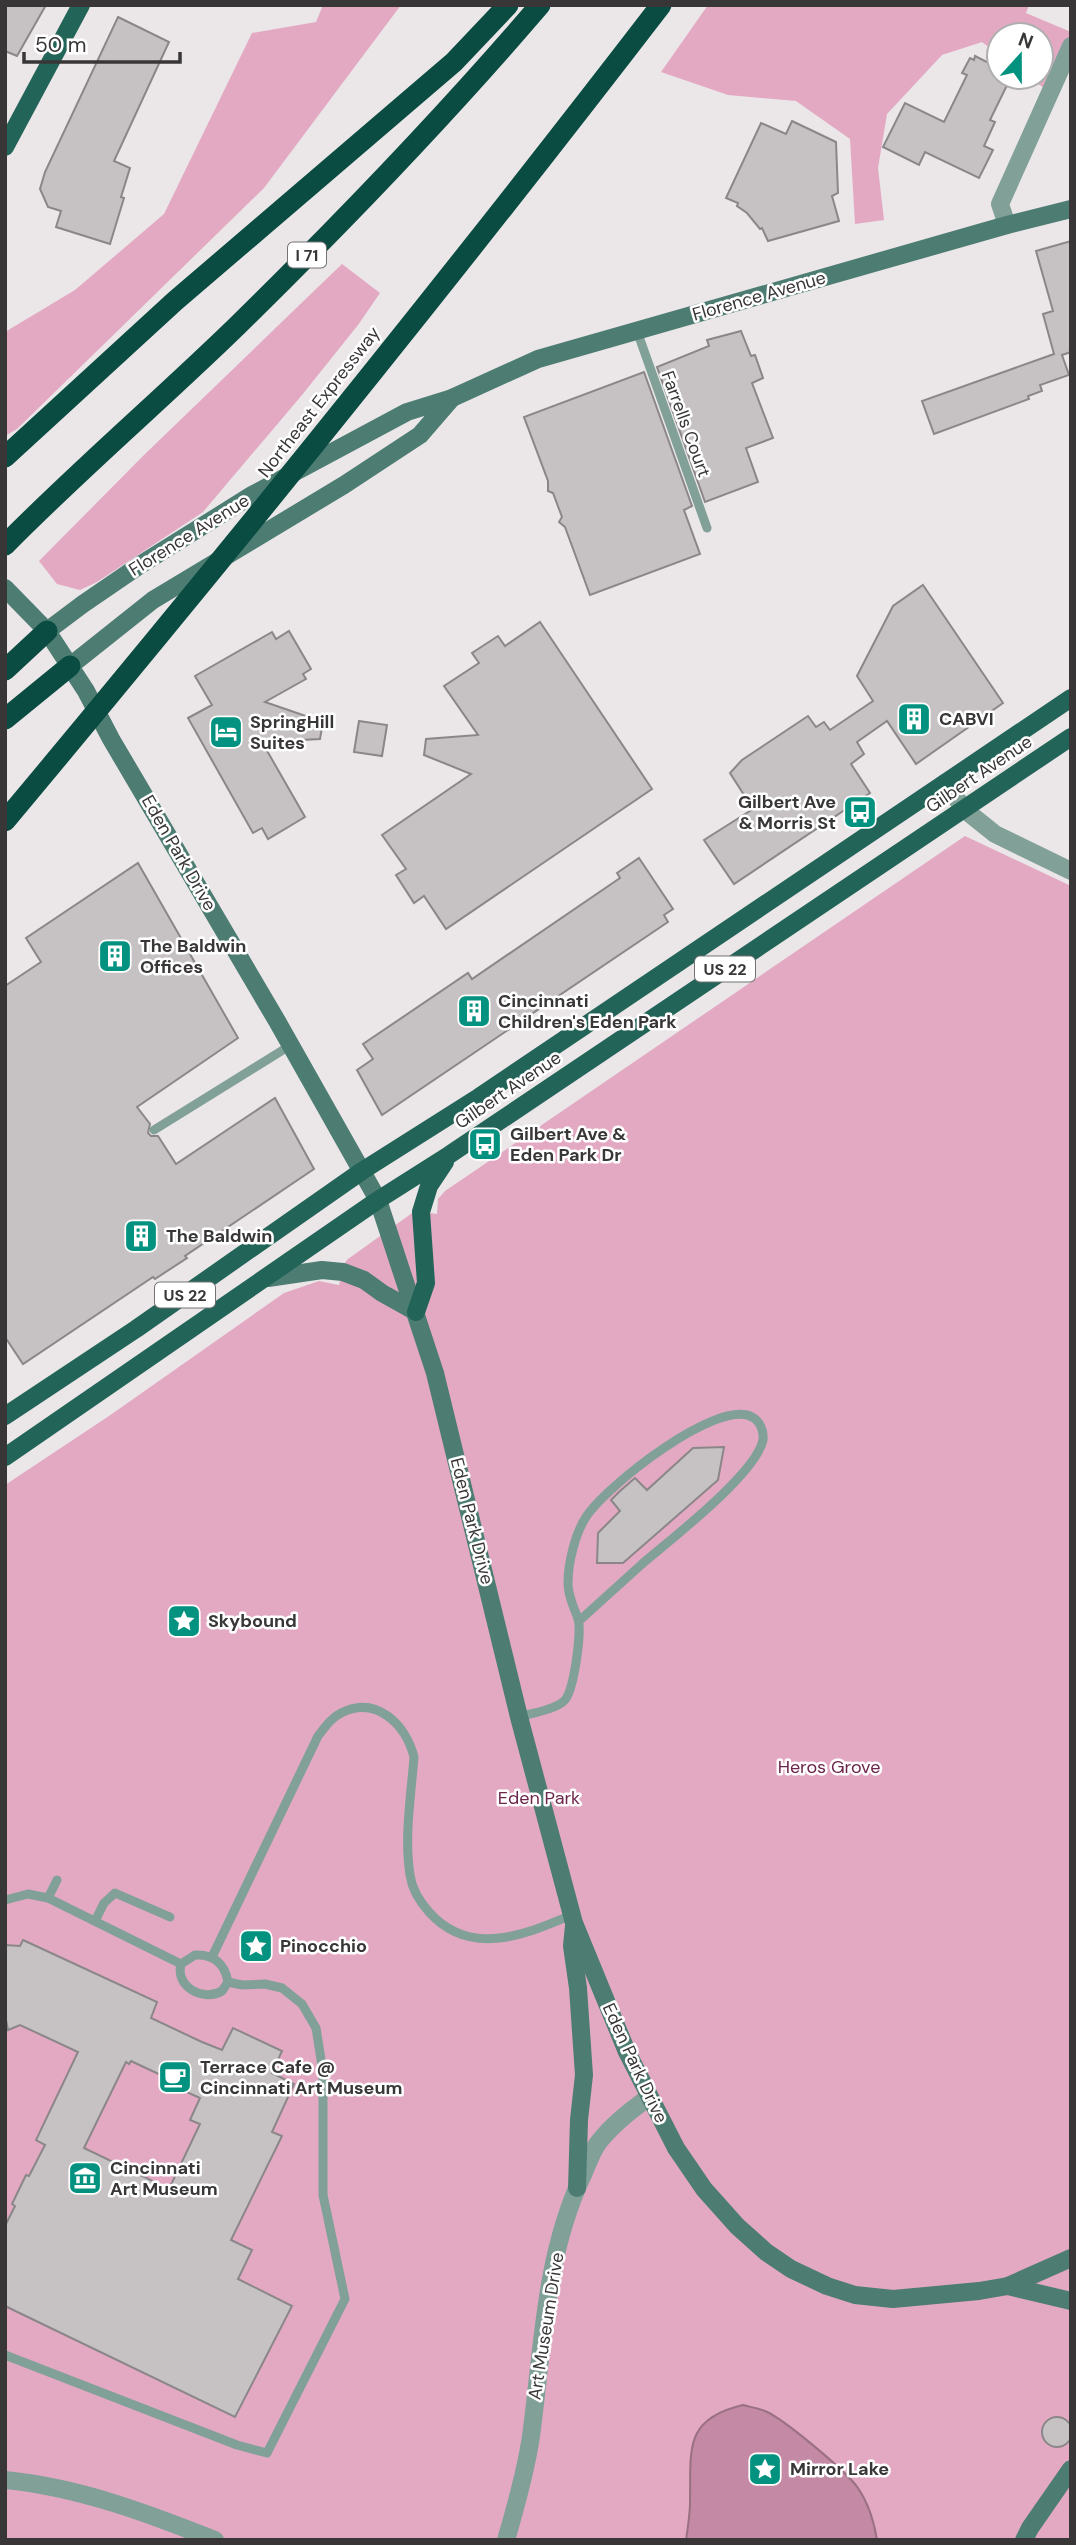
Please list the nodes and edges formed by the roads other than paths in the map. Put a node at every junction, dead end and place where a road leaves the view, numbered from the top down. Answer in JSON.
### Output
{"nodes":[{"id":1,"x":81,"y":5,"type":"edge"},
{"id":2,"x":508,"y":5,"type":"edge"},
{"id":3,"x":540,"y":5,"type":"edge"},
{"id":4,"x":661,"y":5,"type":"edge"},
{"id":5,"x":1071,"y":46,"type":"edge"},
{"id":6,"x":5,"y":147,"type":"edge"},
{"id":7,"x":1071,"y":209,"type":"edge"},
{"id":8,"x":1007,"y":225,"type":"junction"},
{"id":9,"x":637,"y":331,"type":"junction"},
{"id":10,"x":452,"y":398,"type":"junction"},
{"id":11,"x":8,"y":455,"type":"edge"},
{"id":12,"x":707,"y":528,"type":"dead end"},
{"id":13,"x":5,"y":545,"type":"edge"},
{"id":14,"x":5,"y":589,"type":"edge"},
{"id":15,"x":47,"y":631,"type":"junction"},
{"id":16,"x":70,"y":666,"type":"junction"},
{"id":17,"x":5,"y":670,"type":"edge"},
{"id":18,"x":1071,"y":698,"type":"edge"},
{"id":19,"x":5,"y":719,"type":"edge"},
{"id":20,"x":1071,"y":737,"type":"edge"},
{"id":21,"x":946,"y":783,"type":"junction"},
{"id":22,"x":965,"y":810,"type":"junction"},
{"id":23,"x":5,"y":821,"type":"edge"},
{"id":24,"x":1071,"y":871,"type":"edge"},
{"id":25,"x":290,"y":1045,"type":"junction"},
{"id":26,"x":154,"y":1130,"type":"dead end"},
{"id":27,"x":449,"y":1155,"type":"junction"},
{"id":28,"x":362,"y":1171,"type":"junction"},
{"id":29,"x":378,"y":1200,"type":"junction"},
{"id":30,"x":268,"y":1278,"type":"junction"},
{"id":31,"x":415,"y":1312,"type":"junction"},
{"id":32,"x":6,"y":1415,"type":"edge"},
{"id":33,"x":8,"y":1450,"type":"edge"},
{"id":34,"x":579,"y":1621,"type":"junction"},
{"id":35,"x":519,"y":1717,"type":"junction"},
{"id":36,"x":57,"y":1880,"type":"dead end"},
{"id":37,"x":48,"y":1898,"type":"junction"},
{"id":38,"x":5,"y":1900,"type":"edge"},
{"id":39,"x":170,"y":1917,"type":"dead end"},
{"id":40,"x":573,"y":1919,"type":"junction"},
{"id":41,"x":95,"y":1921,"type":"junction"},
{"id":42,"x":212,"y":1957,"type":"junction"},
{"id":43,"x":181,"y":1964,"type":"junction"},
{"id":44,"x":228,"y":1982,"type":"junction"},
{"id":45,"x":649,"y":2097,"type":"junction"},
{"id":46,"x":576,"y":2188,"type":"junction"},
{"id":47,"x":1071,"y":2258,"type":"edge"},
{"id":48,"x":1008,"y":2286,"type":"junction"},
{"id":49,"x":1071,"y":2301,"type":"edge"},
{"id":50,"x":5,"y":2355,"type":"edge"},
{"id":51,"x":1071,"y":2469,"type":"edge"},
{"id":52,"x":5,"y":2480,"type":"edge"},
{"id":53,"x":215,"y":2540,"type":"edge"},
{"id":54,"x":506,"y":2540,"type":"edge"},
{"id":55,"x":1024,"y":2540,"type":"edge"}],
"edges":[{"from":1,"to":6,"type":"main road"},
{"from":2,"to":11,"type":"highway"},
{"from":3,"to":13,"type":"highway","number":"I 71"},
{"from":4,"to":23,"type":"highway","name":"Northeast Expressway"},
{"from":5,"to":8,"type":"street"},
{"from":7,"to":8,"type":"street","name":"Florence Avenue"},
{"from":8,"to":9,"type":"street","name":"Florence Avenue"},
{"from":9,"to":10,"type":"street","name":"Florence Avenue"},
{"from":9,"to":12,"type":"lane","name":"Farrells Court"},
{"from":10,"to":15,"type":"street","name":"Florence Avenue"},
{"from":10,"to":16,"type":"street","name":"Florence Avenue"},
{"from":14,"to":15,"type":"street","name":"Eden Park Drive"},
{"from":15,"to":16,"type":"street","name":"Eden Park Drive"},
{"from":15,"to":17,"type":"highway"},
{"from":16,"to":19,"type":"highway"},
{"from":16,"to":25,"type":"street","name":"Eden Park Drive"},
{"from":18,"to":21,"type":"main road","name":"Gilbert Avenue","number":"US 22"},
{"from":20,"to":22,"type":"main road","name":"Gilbert Avenue","number":"US 22"},
{"from":21,"to":22,"type":"street"},
{"from":21,"to":28,"type":"main road","name":"Gilbert Avenue","number":"US 22"},
{"from":22,"to":24,"type":"street"},
{"from":22,"to":27,"type":"main road","name":"Gilbert Avenue","number":"US 22"},
{"from":25,"to":26,"type":"lane"},
{"from":25,"to":28,"type":"street","name":"Eden Park Drive"},
{"from":27,"to":29,"type":"main road","name":"Gilbert Avenue","number":"US 22"},
{"from":27,"to":31,"type":"main road"},
{"from":28,"to":29,"type":"street","name":"Eden Park Drive"},
{"from":28,"to":32,"type":"main road","name":"Gilbert Avenue","number":"US 22"},
{"from":29,"to":30,"type":"main road","name":"Gilbert Avenue","number":"US 22"},
{"from":29,"to":31,"type":"street","name":"Eden Park Drive"},
{"from":30,"to":31,"type":"street"},
{"from":30,"to":33,"type":"main road","name":"Gilbert Avenue","number":"US 22"},
{"from":31,"to":35,"type":"street","name":"Eden Park Drive"},
{"from":34,"to":34,"type":"lane"},
{"from":34,"to":35,"type":"lane"},
{"from":35,"to":40,"type":"street","name":"Eden Park Drive"},
{"from":36,"to":37,"type":"lane"},
{"from":37,"to":38,"type":"lane"},
{"from":37,"to":41,"type":"lane"},
{"from":39,"to":41,"type":"lane"},
{"from":40,"to":42,"type":"lane"},
{"from":40,"to":45,"type":"street","name":"Eden Park Drive"},
{"from":40,"to":46,"type":"street"},
{"from":41,"to":43,"type":"lane"},
{"from":42,"to":43,"type":"lane"},
{"from":42,"to":44,"type":"lane"},
{"from":43,"to":44,"type":"lane"},
{"from":44,"to":50,"type":"lane"},
{"from":45,"to":46,"type":"street","name":"Art Museum Drive"},
{"from":45,"to":48,"type":"street","name":"Eden Park Drive"},
{"from":46,"to":54,"type":"street","name":"Art Museum Drive"},
{"from":47,"to":48,"type":"street","name":"Eden Park Drive"},
{"from":48,"to":49,"type":"street","name":"Eden Park Drive"},
{"from":51,"to":55,"type":"street"},
{"from":52,"to":53,"type":"street"}]}
